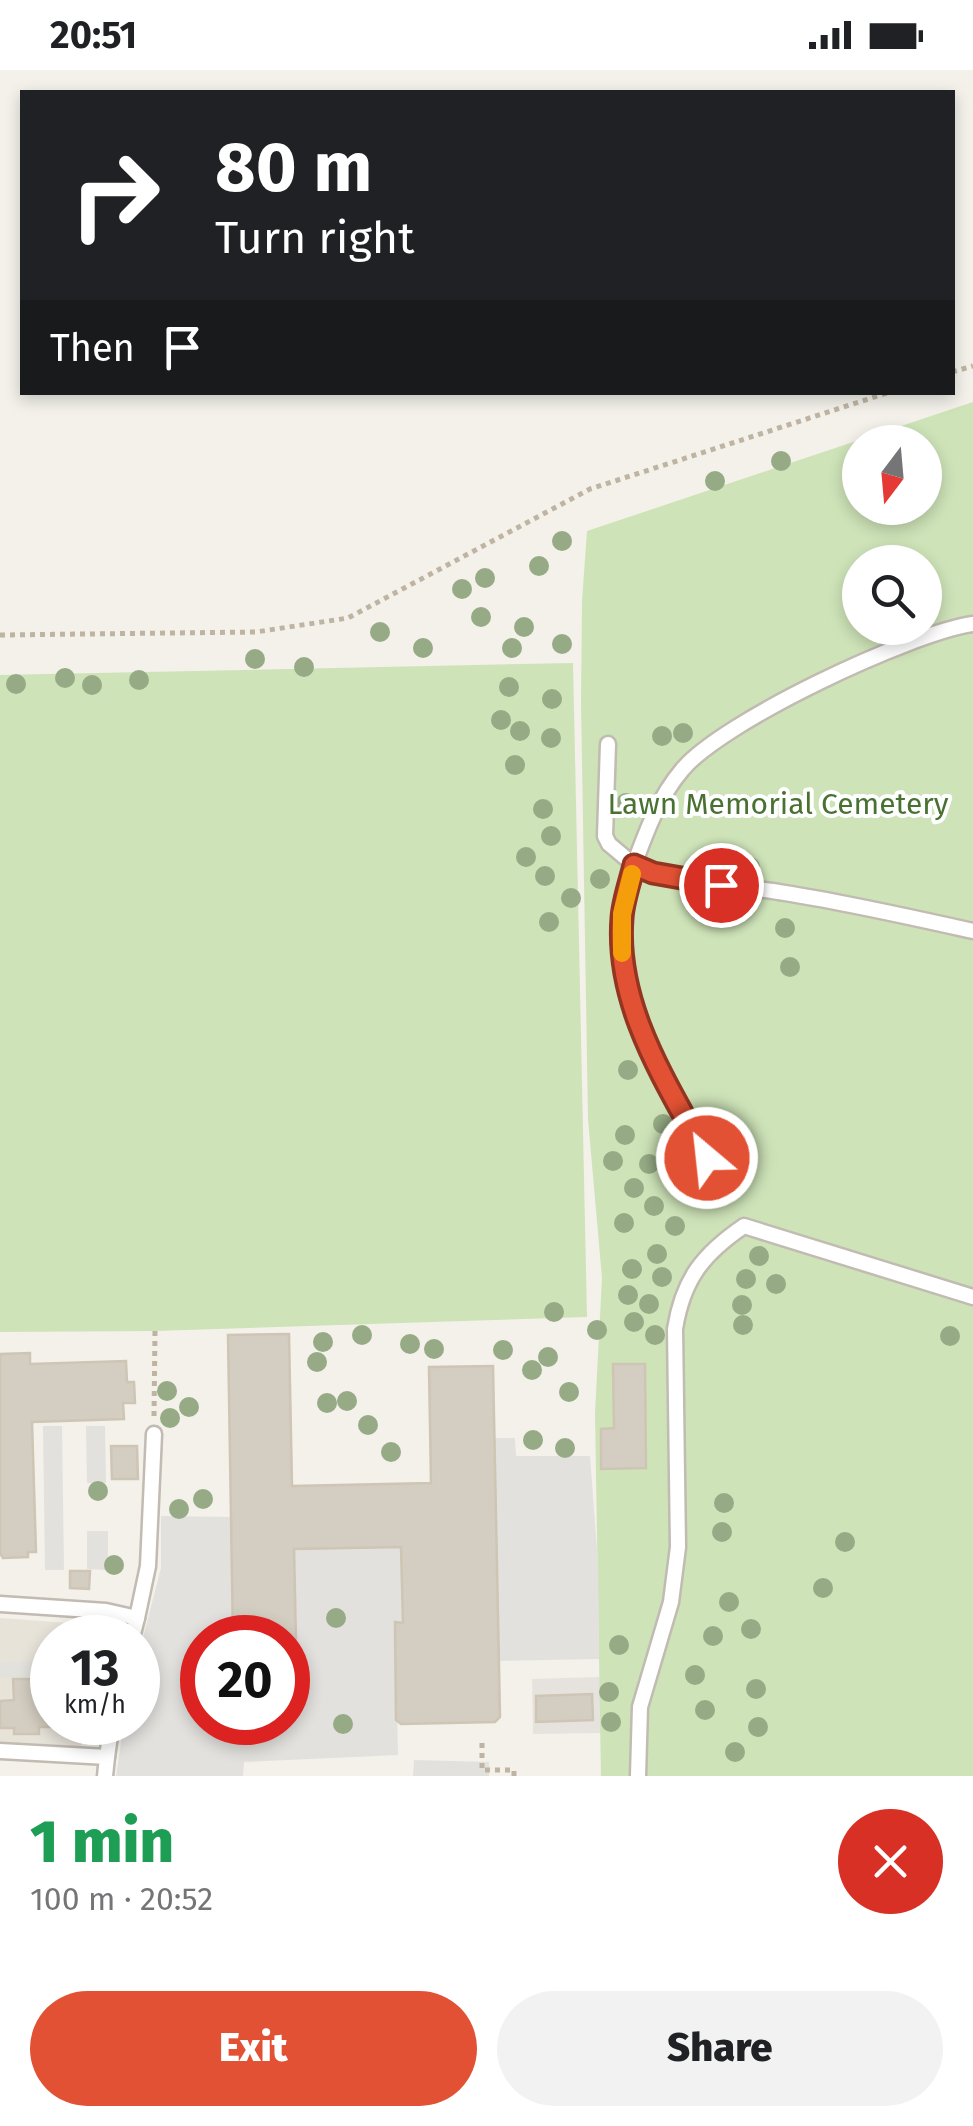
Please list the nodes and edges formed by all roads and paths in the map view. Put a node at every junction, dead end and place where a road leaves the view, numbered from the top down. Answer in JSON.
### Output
{"nodes":[{"id":1,"x":881,"y":395,"type":"edge"},
{"id":2,"x":973,"y":624,"type":"edge"},
{"id":3,"x":0,"y":635,"type":"edge"},
{"id":4,"x":608,"y":744,"type":"dead end"},
{"id":5,"x":634,"y":865,"type":"junction"},
{"id":6,"x":973,"y":931,"type":"edge"},
{"id":7,"x":722,"y":1184,"type":"dead end"},
{"id":8,"x":973,"y":1296,"type":"edge"},
{"id":9,"x":155,"y":1331,"type":"dead end"},
{"id":10,"x":154,"y":1434,"type":"joint"},
{"id":11,"x":0,"y":1604,"type":"edge"},
{"id":12,"x":125,"y":1615,"type":"edge"},
{"id":13,"x":138,"y":1615,"type":"edge"},
{"id":14,"x":482,"y":1744,"type":"dead end"},
{"id":15,"x":109,"y":1745,"type":"edge"},
{"id":16,"x":0,"y":1750,"type":"edge"},
{"id":17,"x":107,"y":1757,"type":"junction"},
{"id":18,"x":105,"y":1776,"type":"edge"},
{"id":19,"x":514,"y":1776,"type":"edge"},
{"id":20,"x":638,"y":1776,"type":"edge"}],
"edges":[{"from":1,"to":3,"type":"path"},
{"from":2,"to":5,"type":"lane"},
{"from":4,"to":5,"type":"lane"},
{"from":5,"to":6,"type":"lane"},
{"from":5,"to":7,"type":"lane"},
{"from":8,"to":20,"type":"lane"},
{"from":9,"to":10,"type":"path"},
{"from":10,"to":13,"type":"lane"},
{"from":11,"to":12,"type":"lane"},
{"from":14,"to":19,"type":"path"},
{"from":15,"to":17,"type":"lane"},
{"from":16,"to":17,"type":"lane"},
{"from":17,"to":18,"type":"lane"}]}
